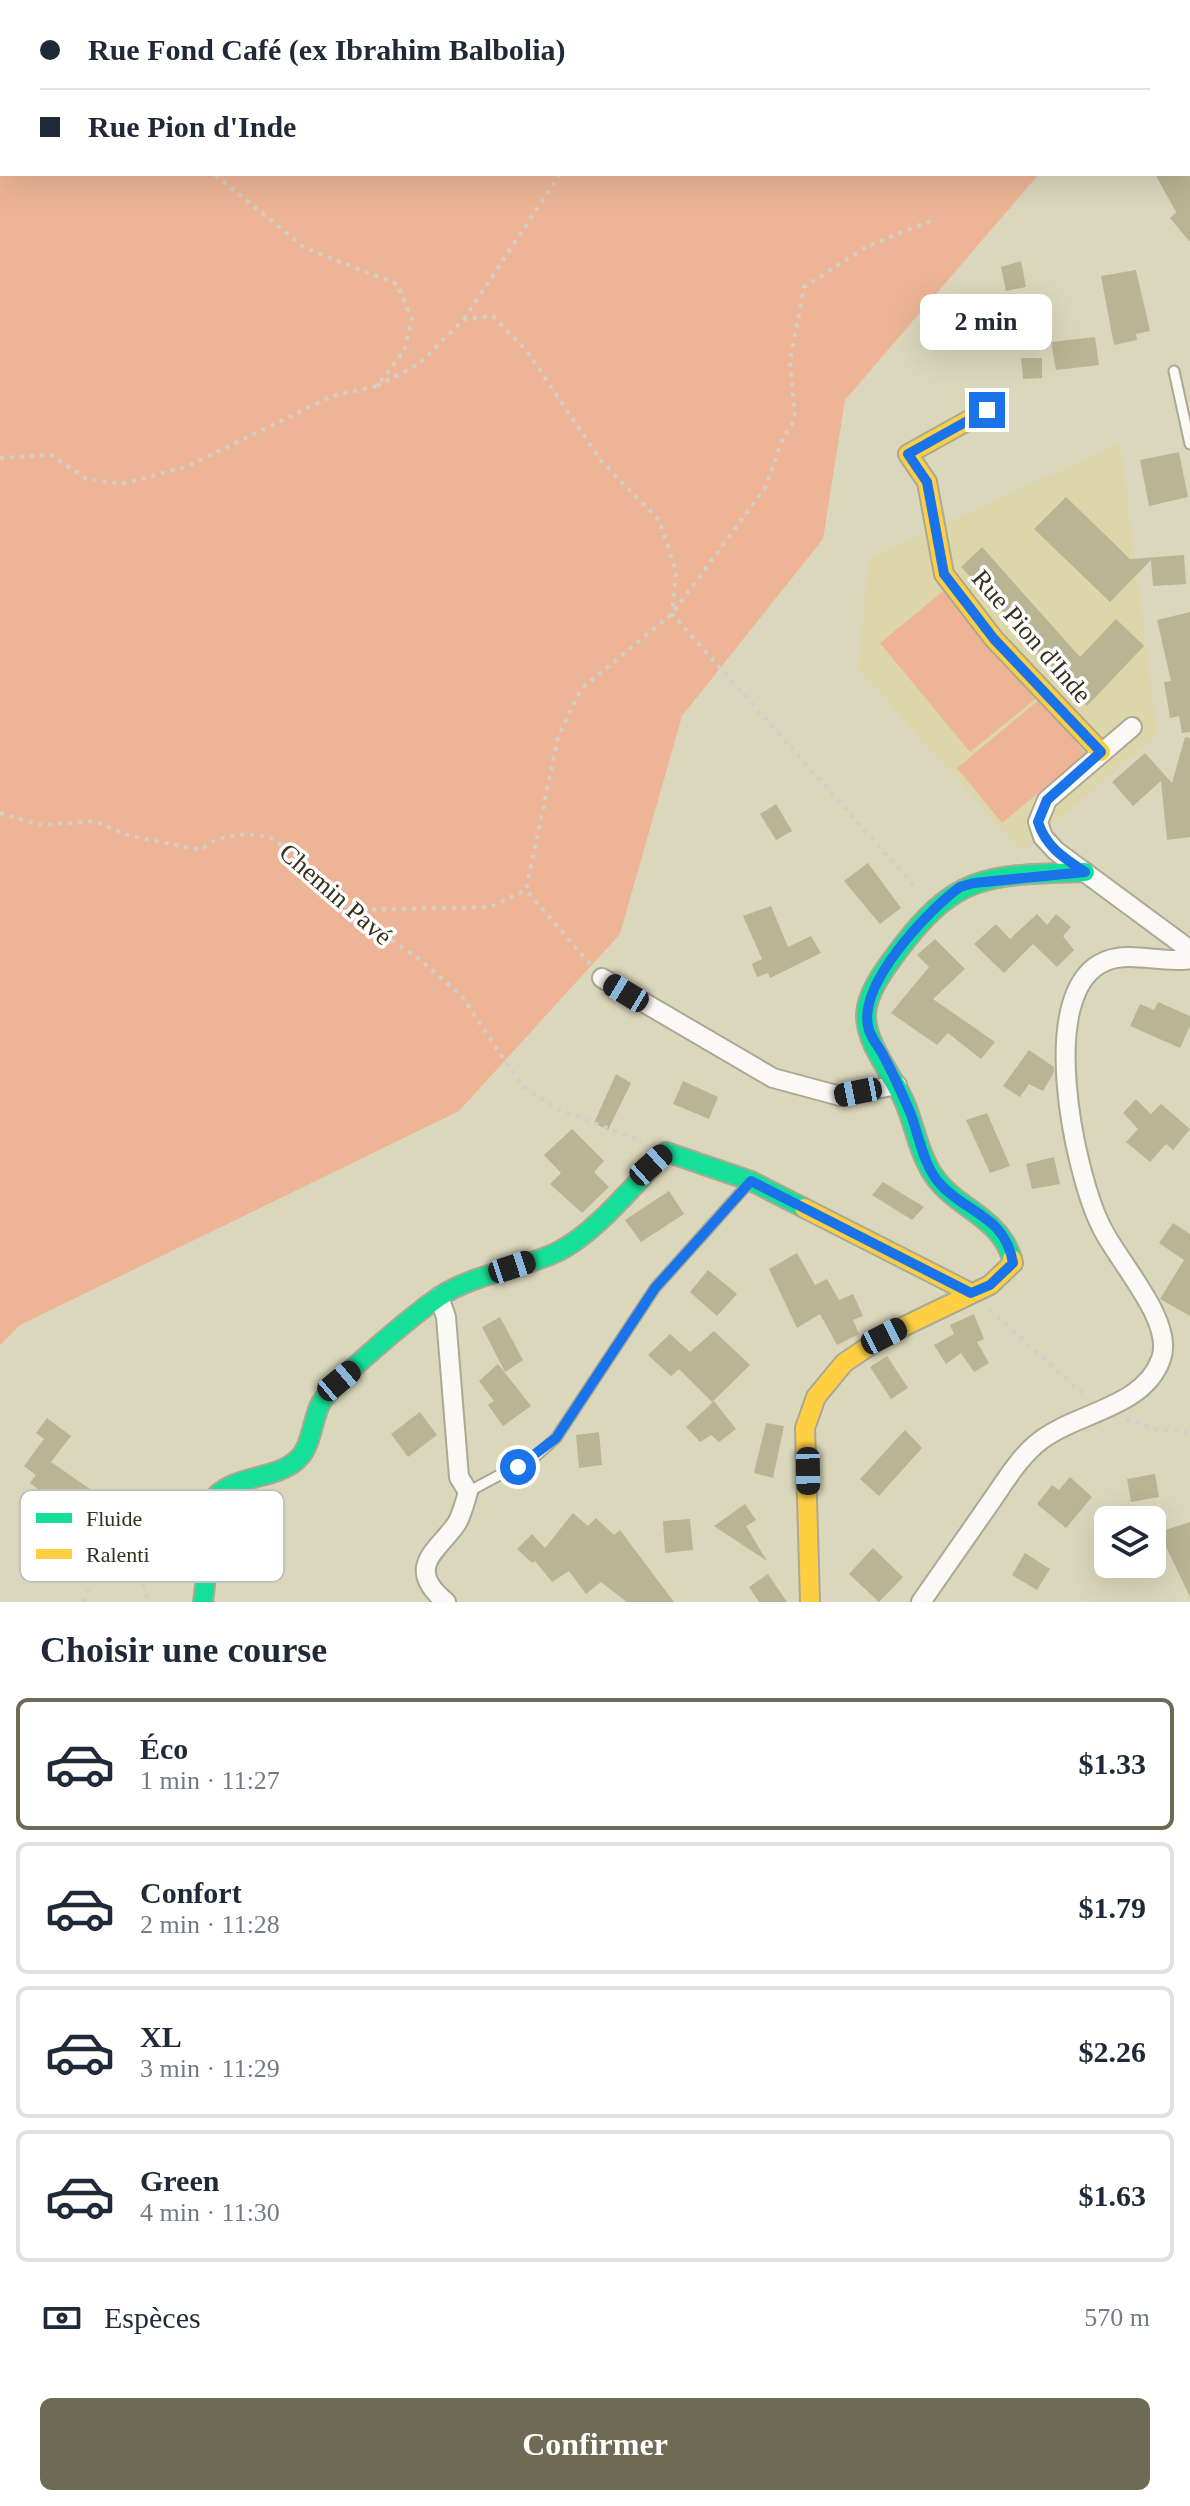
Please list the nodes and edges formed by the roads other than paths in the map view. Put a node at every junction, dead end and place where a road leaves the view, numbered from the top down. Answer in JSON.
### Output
{"nodes":[{"id":1,"x":1174,"y":371,"type":"dead end"},
{"id":2,"x":987,"y":410,"type":"dead end"},
{"id":3,"x":1190,"y":444,"type":"edge"},
{"id":4,"x":1132,"y":727,"type":"dead end"},
{"id":5,"x":1101,"y":752,"type":"junction"},
{"id":6,"x":1085,"y":872,"type":"junction"},
{"id":7,"x":1190,"y":950,"type":"edge"},
{"id":8,"x":1190,"y":959,"type":"edge"},
{"id":9,"x":602,"y":978,"type":"road end"},
{"id":10,"x":897,"y":1085,"type":"junction"},
{"id":11,"x":751,"y":1181,"type":"junction"},
{"id":12,"x":971,"y":1293,"type":"junction"},
{"id":13,"x":439,"y":1297,"type":"junction"},
{"id":14,"x":222,"y":1490,"type":"edge"},
{"id":15,"x":468,"y":1492,"type":"junction"},
{"id":16,"x":205,"y":1582,"type":"edge"},
{"id":17,"x":203,"y":1602,"type":"edge"},
{"id":18,"x":446,"y":1602,"type":"edge"},
{"id":19,"x":810,"y":1602,"type":"edge"},
{"id":20,"x":921,"y":1602,"type":"edge"}],
"edges":[{"from":1,"to":3,"type":"lane"},
{"from":2,"to":5,"type":"street","name":"Rue Pion d'Inde"},
{"from":4,"to":5,"type":"street"},
{"from":5,"to":6,"type":"street"},
{"from":6,"to":7,"type":"street"},
{"from":6,"to":10,"type":"street"},
{"from":8,"to":20,"type":"street"},
{"from":9,"to":10,"type":"street"},
{"from":10,"to":12,"type":"street"},
{"from":11,"to":12,"type":"street"},
{"from":11,"to":13,"type":"street"},
{"from":11,"to":15,"type":"lane"},
{"from":12,"to":19,"type":"street"},
{"from":13,"to":14,"type":"street"},
{"from":13,"to":15,"type":"street"},
{"from":15,"to":18,"type":"street"},
{"from":16,"to":17,"type":"street"}]}
